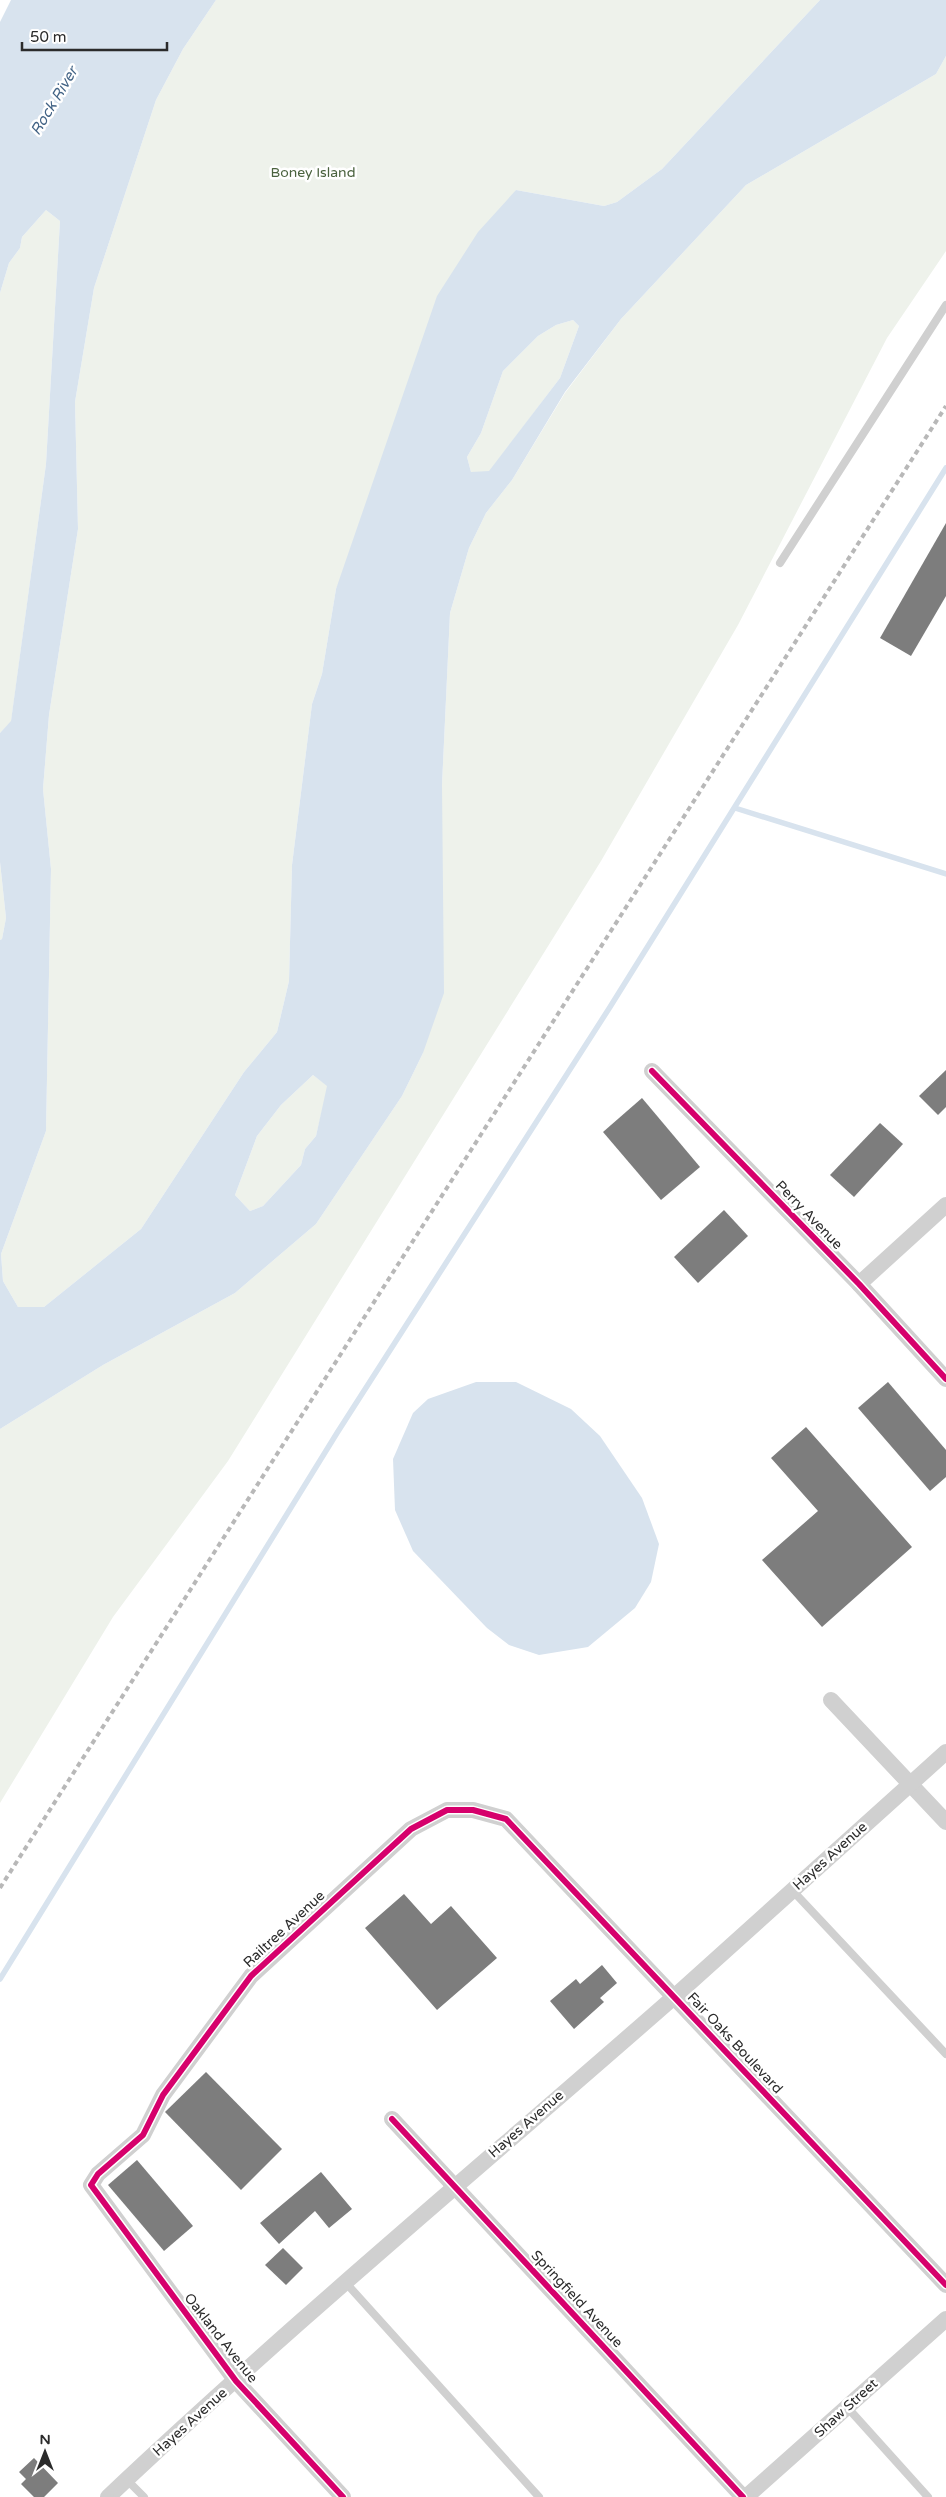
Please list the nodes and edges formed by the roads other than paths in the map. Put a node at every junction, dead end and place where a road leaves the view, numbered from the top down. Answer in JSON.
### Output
{"nodes":[{"id":1,"x":946,"y":306,"type":"edge"},
{"id":2,"x":780,"y":564,"type":"dead end"},
{"id":3,"x":652,"y":1072,"type":"dead end"},
{"id":4,"x":946,"y":1205,"type":"edge"},
{"id":5,"x":859,"y":1284,"type":"junction"},
{"id":6,"x":946,"y":1379,"type":"edge"},
{"id":7,"x":831,"y":1700,"type":"dead end"},
{"id":8,"x":946,"y":1752,"type":"edge"},
{"id":9,"x":911,"y":1783,"type":"junction"},
{"id":10,"x":506,"y":1820,"type":"joint"},
{"id":11,"x":946,"y":1822,"type":"edge"},
{"id":12,"x":792,"y":1890,"type":"junction"},
{"id":13,"x":674,"y":1997,"type":"junction"},
{"id":14,"x":946,"y":2054,"type":"edge"},
{"id":15,"x":392,"y":2119,"type":"dead end"},
{"id":16,"x":91,"y":2186,"type":"joint"},
{"id":17,"x":454,"y":2186,"type":"junction"},
{"id":18,"x":346,"y":2283,"type":"junction"},
{"id":19,"x":946,"y":2285,"type":"edge"},
{"id":20,"x":946,"y":2319,"type":"edge"},
{"id":21,"x":236,"y":2381,"type":"junction"},
{"id":22,"x":847,"y":2408,"type":"junction"},
{"id":23,"x":127,"y":2480,"type":"junction"},
{"id":24,"x":108,"y":2497,"type":"edge"},
{"id":25,"x":144,"y":2497,"type":"edge"},
{"id":26,"x":343,"y":2497,"type":"edge"},
{"id":27,"x":539,"y":2497,"type":"edge"},
{"id":28,"x":745,"y":2497,"type":"edge"},
{"id":29,"x":928,"y":2497,"type":"edge"}],
"edges":[{"from":1,"to":2,"type":"lane"},
{"from":3,"to":5,"type":"street","name":"Perry Avenue"},
{"from":4,"to":5,"type":"street"},
{"from":5,"to":6,"type":"street","name":"Perry Avenue"},
{"from":7,"to":9,"type":"street"},
{"from":8,"to":9,"type":"street","name":"Hayes Avenue"},
{"from":9,"to":11,"type":"street"},
{"from":9,"to":12,"type":"street","name":"Hayes Avenue"},
{"from":10,"to":13,"type":"street","name":"Fair Oaks Boulevard"},
{"from":10,"to":16,"type":"street","name":"Railtree Avenue"},
{"from":12,"to":13,"type":"street","name":"Hayes Avenue"},
{"from":12,"to":14,"type":"lane"},
{"from":13,"to":17,"type":"street","name":"Hayes Avenue"},
{"from":13,"to":19,"type":"street","name":"Fair Oaks Boulevard"},
{"from":15,"to":17,"type":"street","name":"Springfield Avenue"},
{"from":16,"to":21,"type":"street","name":"Oakland Avenue"},
{"from":17,"to":18,"type":"street","name":"Hayes Avenue"},
{"from":17,"to":28,"type":"street","name":"Springfield Avenue"},
{"from":18,"to":21,"type":"street","name":"Hayes Avenue"},
{"from":18,"to":27,"type":"lane"},
{"from":20,"to":22,"type":"street","name":"Shaw Street"},
{"from":21,"to":23,"type":"street","name":"Hayes Avenue"},
{"from":21,"to":26,"type":"street","name":"Oakland Avenue"},
{"from":22,"to":28,"type":"street","name":"Shaw Street"},
{"from":22,"to":29,"type":"lane"},
{"from":23,"to":24,"type":"street","name":"Hayes Avenue"},
{"from":23,"to":25,"type":"lane"}]}
